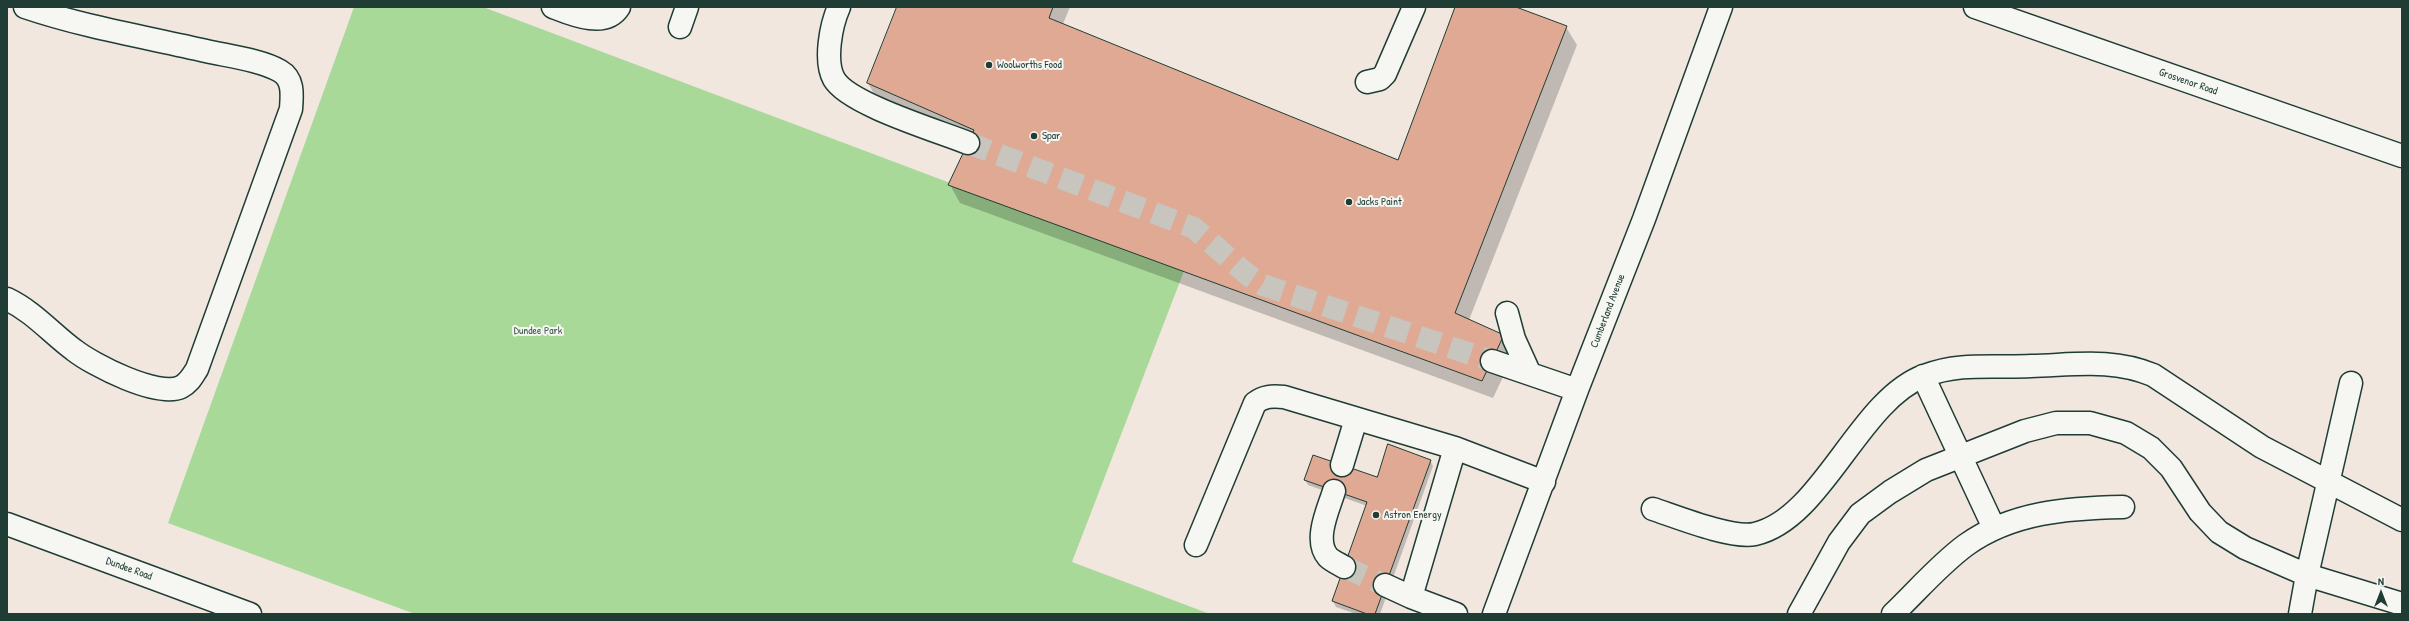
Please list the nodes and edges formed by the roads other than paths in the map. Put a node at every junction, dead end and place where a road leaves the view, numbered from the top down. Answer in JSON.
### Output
{"nodes":[{"id":1,"x":25,"y":7,"type":"edge"},
{"id":2,"x":553,"y":7,"type":"edge"},
{"id":3,"x":620,"y":7,"type":"edge"},
{"id":4,"x":839,"y":7,"type":"edge"},
{"id":5,"x":1414,"y":7,"type":"edge"},
{"id":6,"x":1721,"y":7,"type":"edge"},
{"id":7,"x":1975,"y":7,"type":"edge"},
{"id":8,"x":1367,"y":82,"type":"dead end"},
{"id":9,"x":968,"y":143,"type":"tunnel mouth"},
{"id":10,"x":2402,"y":156,"type":"edge"},
{"id":11,"x":7,"y":299,"type":"edge"},
{"id":12,"x":1507,"y":313,"type":"dead end"},
{"id":13,"x":1492,"y":361,"type":"tunnel mouth"},
{"id":14,"x":1529,"y":372,"type":"junction"},
{"id":15,"x":1924,"y":376,"type":"junction"},
{"id":16,"x":2351,"y":383,"type":"dead end"},
{"id":17,"x":1577,"y":390,"type":"junction"},
{"id":18,"x":1356,"y":419,"type":"junction"},
{"id":19,"x":1454,"y":448,"type":"junction"},
{"id":20,"x":1961,"y":456,"type":"junction"},
{"id":21,"x":1342,"y":465,"type":"dead end"},
{"id":22,"x":1544,"y":482,"type":"junction"},
{"id":23,"x":2329,"y":483,"type":"junction"},
{"id":24,"x":1334,"y":491,"type":"dead end"},
{"id":25,"x":2123,"y":508,"type":"dead end"},
{"id":26,"x":1653,"y":509,"type":"dead end"},
{"id":27,"x":2402,"y":520,"type":"edge"},
{"id":28,"x":7,"y":524,"type":"edge"},
{"id":29,"x":1994,"y":528,"type":"junction"},
{"id":30,"x":1196,"y":545,"type":"dead end"},
{"id":31,"x":1344,"y":566,"type":"tunnel mouth"},
{"id":32,"x":2307,"y":575,"type":"junction"},
{"id":33,"x":1385,"y":585,"type":"tunnel mouth"},
{"id":34,"x":1411,"y":597,"type":"junction"},
{"id":35,"x":2402,"y":604,"type":"edge"},
{"id":36,"x":250,"y":614,"type":"edge"},
{"id":37,"x":1456,"y":614,"type":"edge"},
{"id":38,"x":1494,"y":614,"type":"edge"},
{"id":39,"x":1800,"y":614,"type":"edge"},
{"id":40,"x":1893,"y":614,"type":"edge"},
{"id":41,"x":2300,"y":614,"type":"edge"}],
"edges":[{"from":1,"to":11,"type":"street"},
{"from":2,"to":3,"type":"street"},
{"from":4,"to":9,"type":"street"},
{"from":5,"to":8,"type":"street"},
{"from":6,"to":17,"type":"street","name":"Cumberland Avenue"},
{"from":7,"to":10,"type":"street","name":"Grosvenor Road"},
{"from":12,"to":14,"type":"street"},
{"from":13,"to":14,"type":"street"},
{"from":14,"to":17,"type":"street"},
{"from":15,"to":20,"type":"street"},
{"from":15,"to":23,"type":"street"},
{"from":15,"to":26,"type":"street"},
{"from":16,"to":23,"type":"street"},
{"from":17,"to":22,"type":"street","name":"Cumberland Avenue"},
{"from":18,"to":19,"type":"street"},
{"from":18,"to":21,"type":"street"},
{"from":18,"to":30,"type":"street"},
{"from":19,"to":22,"type":"street"},
{"from":19,"to":34,"type":"street"},
{"from":20,"to":29,"type":"street"},
{"from":20,"to":32,"type":"street"},
{"from":20,"to":39,"type":"street"},
{"from":22,"to":38,"type":"street","name":"Cumberland Avenue"},
{"from":23,"to":27,"type":"street"},
{"from":23,"to":32,"type":"street"},
{"from":24,"to":31,"type":"street"},
{"from":25,"to":29,"type":"street"},
{"from":28,"to":36,"type":"street","name":"Dundee Road"},
{"from":29,"to":40,"type":"street"},
{"from":32,"to":35,"type":"street"},
{"from":32,"to":41,"type":"street"},
{"from":33,"to":34,"type":"street"},
{"from":34,"to":37,"type":"street"}]}
